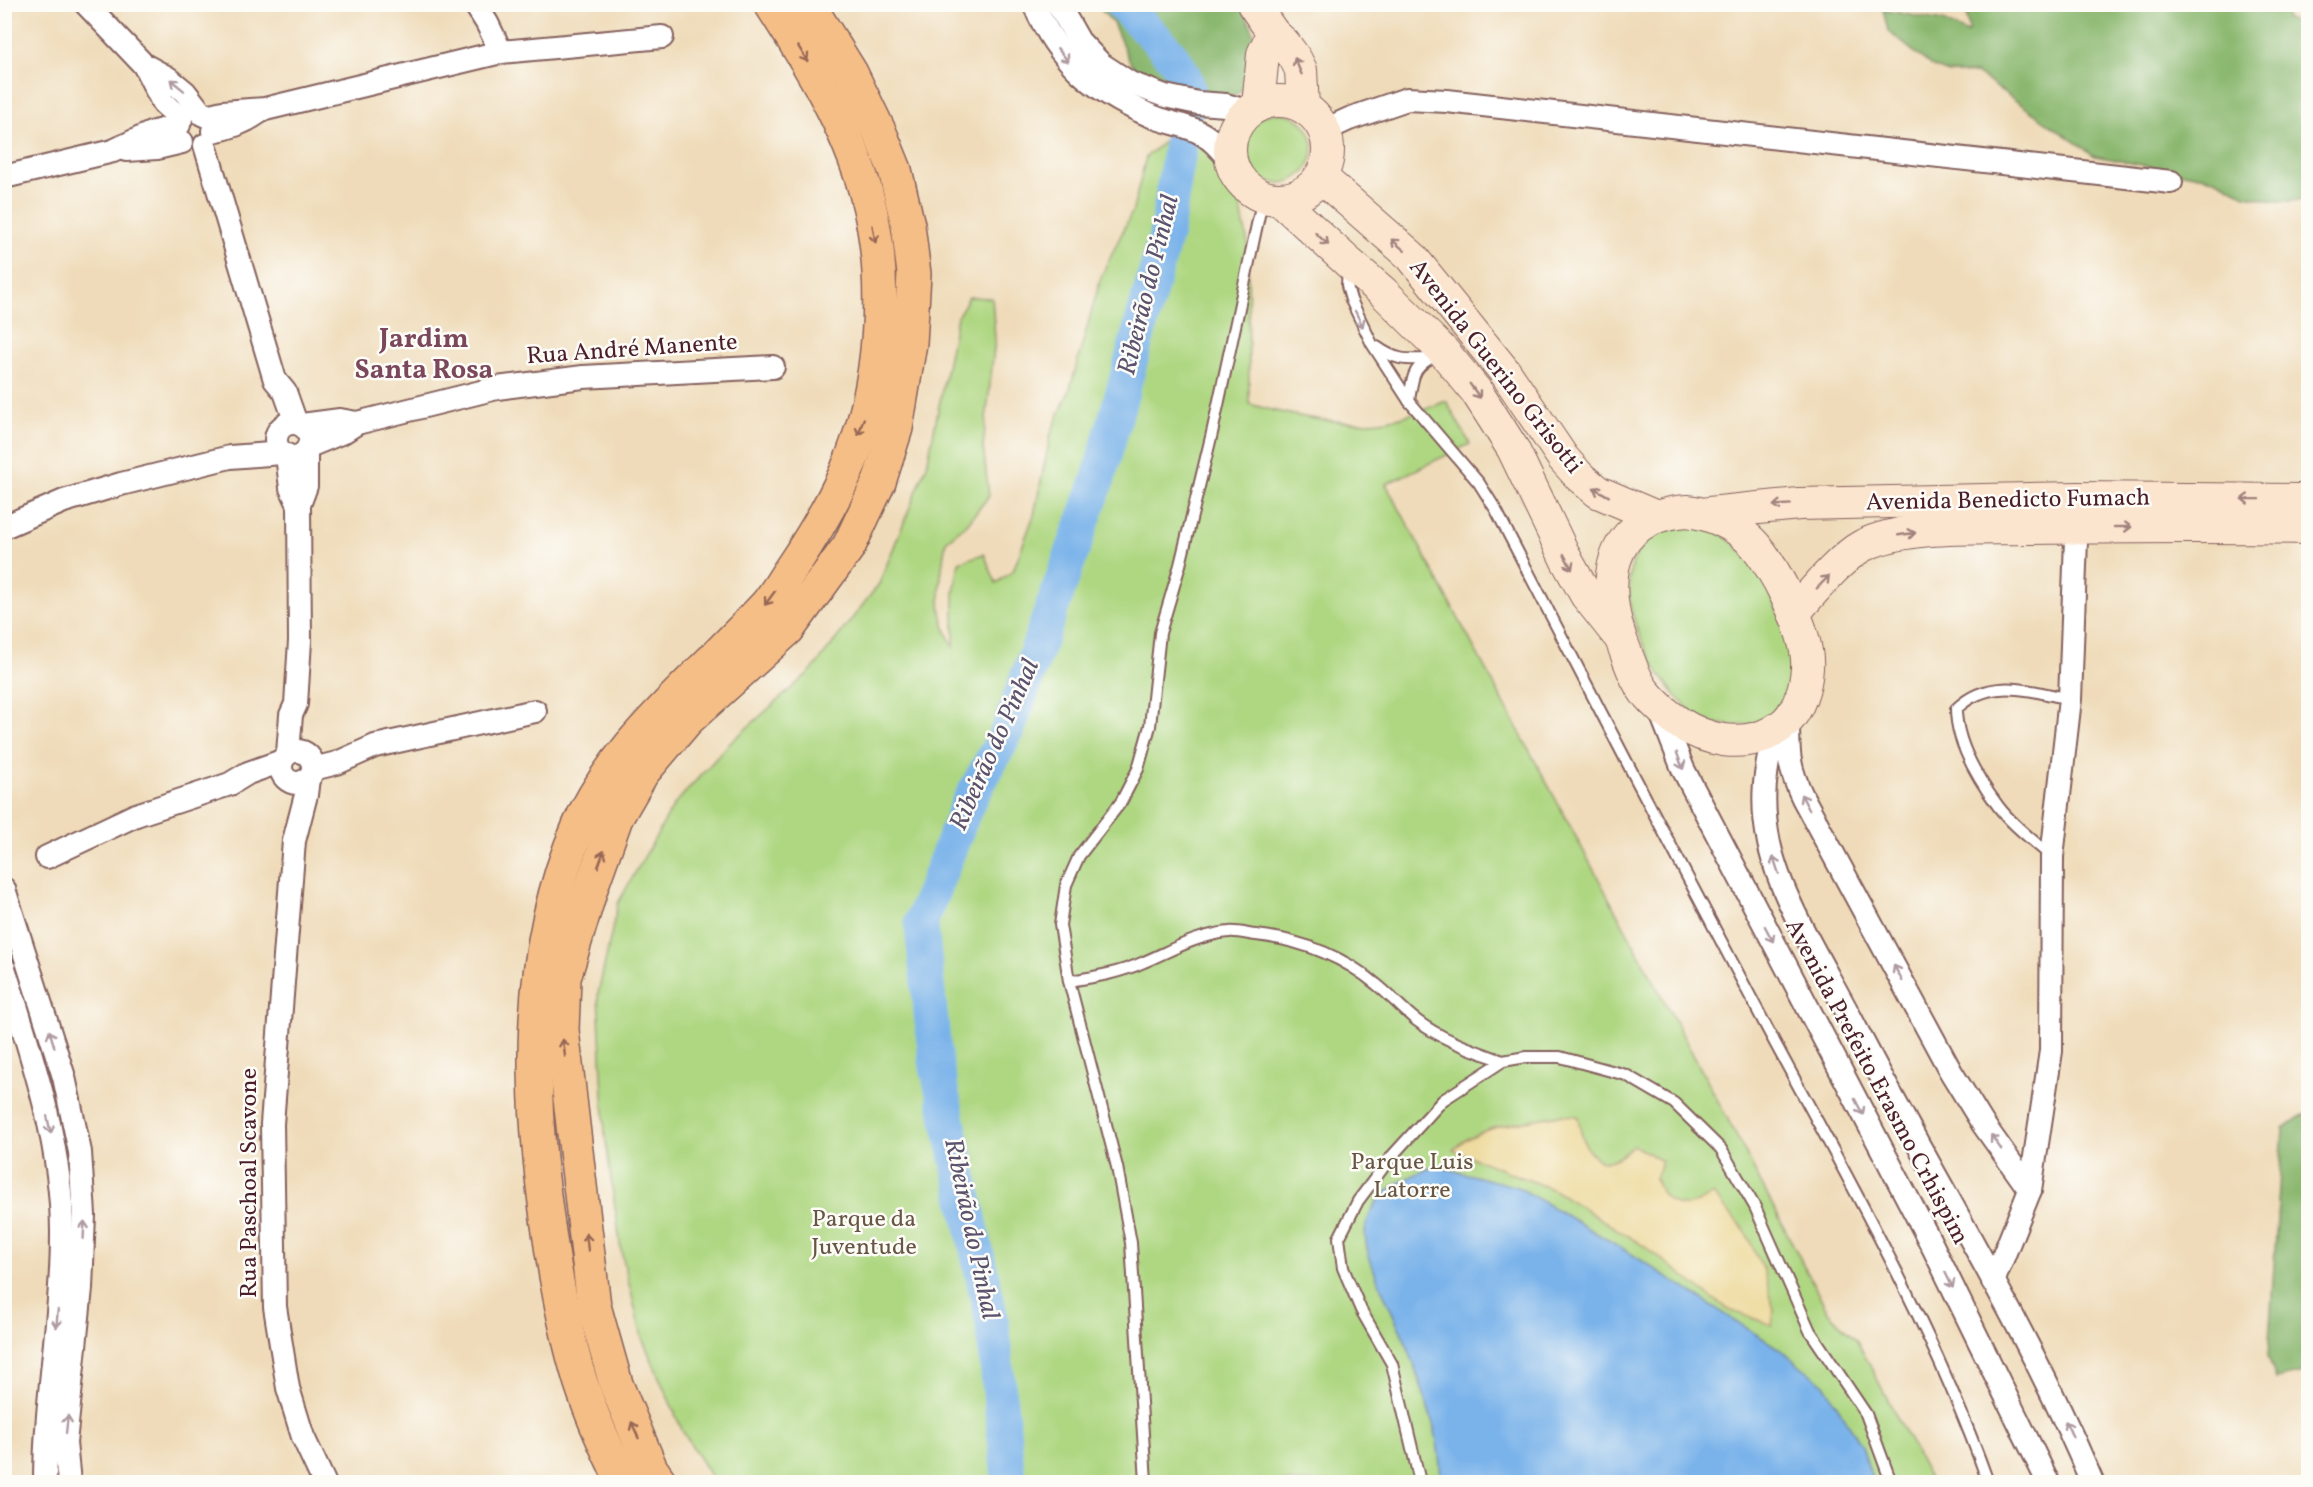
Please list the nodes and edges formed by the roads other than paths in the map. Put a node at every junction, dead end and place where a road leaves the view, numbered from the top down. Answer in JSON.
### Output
{"nodes":[{"id":1,"x":86,"y":4,"type":"edge"},
{"id":2,"x":475,"y":4,"type":"edge"},
{"id":3,"x":771,"y":4,"type":"edge"},
{"id":4,"x":808,"y":4,"type":"edge"},
{"id":5,"x":1034,"y":4,"type":"edge"},
{"id":6,"x":1058,"y":4,"type":"edge"},
{"id":7,"x":1253,"y":4,"type":"edge"},
{"id":8,"x":1273,"y":33,"type":"junction"},
{"id":9,"x":662,"y":37,"type":"dead end"},
{"id":10,"x":501,"y":52,"type":"junction"},
{"id":11,"x":1303,"y":107,"type":"junction"},
{"id":12,"x":1253,"y":109,"type":"junction"},
{"id":13,"x":195,"y":127,"type":"junction"},
{"id":14,"x":1324,"y":130,"type":"junction"},
{"id":15,"x":1231,"y":161,"type":"junction"},
{"id":16,"x":4,"y":177,"type":"edge"},
{"id":17,"x":1321,"y":177,"type":"junction"},
{"id":18,"x":2171,"y":182,"type":"dead end"},
{"id":19,"x":1271,"y":198,"type":"junction"},
{"id":20,"x":1348,"y":263,"type":"junction"},
{"id":21,"x":1372,"y":344,"type":"junction"},
{"id":22,"x":1435,"y":355,"type":"junction"},
{"id":23,"x":772,"y":367,"type":"dead end"},
{"id":24,"x":1409,"y":401,"type":"junction"},
{"id":25,"x":293,"y":440,"type":"junction"},
{"id":26,"x":2308,"y":500,"type":"edge"},
{"id":27,"x":1831,"y":504,"type":"junction"},
{"id":28,"x":1709,"y":513,"type":"junction"},
{"id":29,"x":2077,"y":513,"type":"junction"},
{"id":30,"x":1654,"y":516,"type":"junction"},
{"id":31,"x":4,"y":527,"type":"edge"},
{"id":32,"x":2308,"y":528,"type":"edge"},
{"id":33,"x":1852,"y":552,"type":"junction"},
{"id":34,"x":1794,"y":613,"type":"junction"},
{"id":35,"x":1620,"y":638,"type":"junction"},
{"id":36,"x":2070,"y":699,"type":"junction"},
{"id":37,"x":1659,"y":706,"type":"junction"},
{"id":38,"x":535,"y":711,"type":"dead end"},
{"id":39,"x":1781,"y":725,"type":"junction"},
{"id":40,"x":297,"y":766,"type":"junction"},
{"id":41,"x":47,"y":857,"type":"dead end"},
{"id":42,"x":2052,"y":857,"type":"junction"},
{"id":43,"x":7,"y":902,"type":"edge"},
{"id":44,"x":4,"y":968,"type":"edge"},
{"id":45,"x":1069,"y":981,"type":"junction"},
{"id":46,"x":1503,"y":1060,"type":"junction"},
{"id":47,"x":2030,"y":1190,"type":"junction"},
{"id":48,"x":1993,"y":1282,"type":"junction"},
{"id":49,"x":45,"y":1482,"type":"edge"},
{"id":50,"x":69,"y":1482,"type":"edge"},
{"id":51,"x":324,"y":1482,"type":"edge"},
{"id":52,"x":623,"y":1482,"type":"edge"},
{"id":53,"x":660,"y":1482,"type":"edge"},
{"id":54,"x":1146,"y":1482,"type":"edge"},
{"id":55,"x":1420,"y":1482,"type":"edge"},
{"id":56,"x":1890,"y":1482,"type":"edge"},
{"id":57,"x":1988,"y":1482,"type":"edge"},
{"id":58,"x":2048,"y":1482,"type":"edge"},
{"id":59,"x":2092,"y":1482,"type":"edge"}],
"edges":[{"from":1,"to":13,"type":"street","name":"Rua Paschoal Scavone"},
{"from":2,"to":10,"type":"street"},
{"from":3,"to":52,"type":"highway","one_way":true},
{"from":53,"to":4,"type":"highway","one_way":true},
{"from":5,"to":15,"type":"street","one_way":true},
{"from":6,"to":12,"type":"street"},
{"from":7,"to":8,"type":"main road"},
{"from":11,"to":8,"type":"main road","one_way":true},
{"from":8,"to":12,"type":"main road"},
{"from":9,"to":10,"type":"street"},
{"from":10,"to":13,"type":"street"},
{"from":11,"to":12,"type":"main road"},
{"from":11,"to":14,"type":"main road"},
{"from":12,"to":15,"type":"main road"},
{"from":13,"to":16,"type":"street"},
{"from":13,"to":25,"type":"street","name":"Rua Paschoal Scavone"},
{"from":14,"to":17,"type":"main road"},
{"from":14,"to":18,"type":"street"},
{"from":15,"to":19,"type":"main road"},
{"from":17,"to":19,"type":"main road"},
{"from":30,"to":17,"type":"main road","name":"Avenida Guerino Grisotti","one_way":true},
{"from":19,"to":20,"type":"main road","name":"Avenida Guerino Grisotti","one_way":true},
{"from":19,"to":45,"type":"lane"},
{"from":20,"to":21,"type":"lane","one_way":true},
{"from":20,"to":22,"type":"main road","name":"Avenida Guerino Grisotti"},
{"from":21,"to":22,"type":"lane"},
{"from":21,"to":24,"type":"lane"},
{"from":22,"to":24,"type":"lane"},
{"from":22,"to":35,"type":"main road","name":"Avenida Guerino Grisotti","one_way":true},
{"from":23,"to":25,"type":"street","name":"Rua André Manente"},
{"from":24,"to":57,"type":"lane"},
{"from":25,"to":31,"type":"street","name":"Rua André Manente"},
{"from":25,"to":40,"type":"street","name":"Rua Paschoal Scavone"},
{"from":26,"to":29,"type":"main road","name":"Avenida Benedicto Fumach","one_way":true},
{"from":27,"to":28,"type":"main road","name":"Avenida Benedicto Fumach","one_way":true},
{"from":27,"to":29,"type":"main road","name":"Avenida Benedicto Fumach"},
{"from":27,"to":33,"type":"main road"},
{"from":28,"to":30,"type":"main road"},
{"from":28,"to":34,"type":"main road"},
{"from":29,"to":32,"type":"main road","name":"Avenida Benedicto Fumach","one_way":true},
{"from":33,"to":29,"type":"main road","name":"Avenida Benedicto Fumach","one_way":true},
{"from":29,"to":36,"type":"street"},
{"from":30,"to":35,"type":"main road"},
{"from":34,"to":33,"type":"main road","name":"Avenida Benedicto Fumach","one_way":true},
{"from":34,"to":39,"type":"main road"},
{"from":35,"to":37,"type":"main road"},
{"from":36,"to":42,"type":"street"},
{"from":36,"to":42,"type":"lane"},
{"from":37,"to":39,"type":"main road"},
{"from":37,"to":58,"type":"street","name":"Avenida Prefeito Erasmo Crhispim","one_way":true},
{"from":38,"to":40,"type":"street"},
{"from":47,"to":39,"type":"street","one_way":true},
{"from":48,"to":39,"type":"street","name":"Avenida Prefeito Erasmo Crhispim","one_way":true},
{"from":40,"to":41,"type":"street"},
{"from":40,"to":51,"type":"street","name":"Rua Paschoal Scavone"},
{"from":42,"to":47,"type":"street"},
{"from":50,"to":43,"type":"street","one_way":true},
{"from":44,"to":49,"type":"street","one_way":true},
{"from":45,"to":46,"type":"lane"},
{"from":45,"to":54,"type":"lane"},
{"from":46,"to":55,"type":"lane"},
{"from":46,"to":56,"type":"lane"},
{"from":47,"to":48,"type":"street"},
{"from":59,"to":48,"type":"street","name":"Avenida Prefeito Erasmo Crhispim","one_way":true}]}
